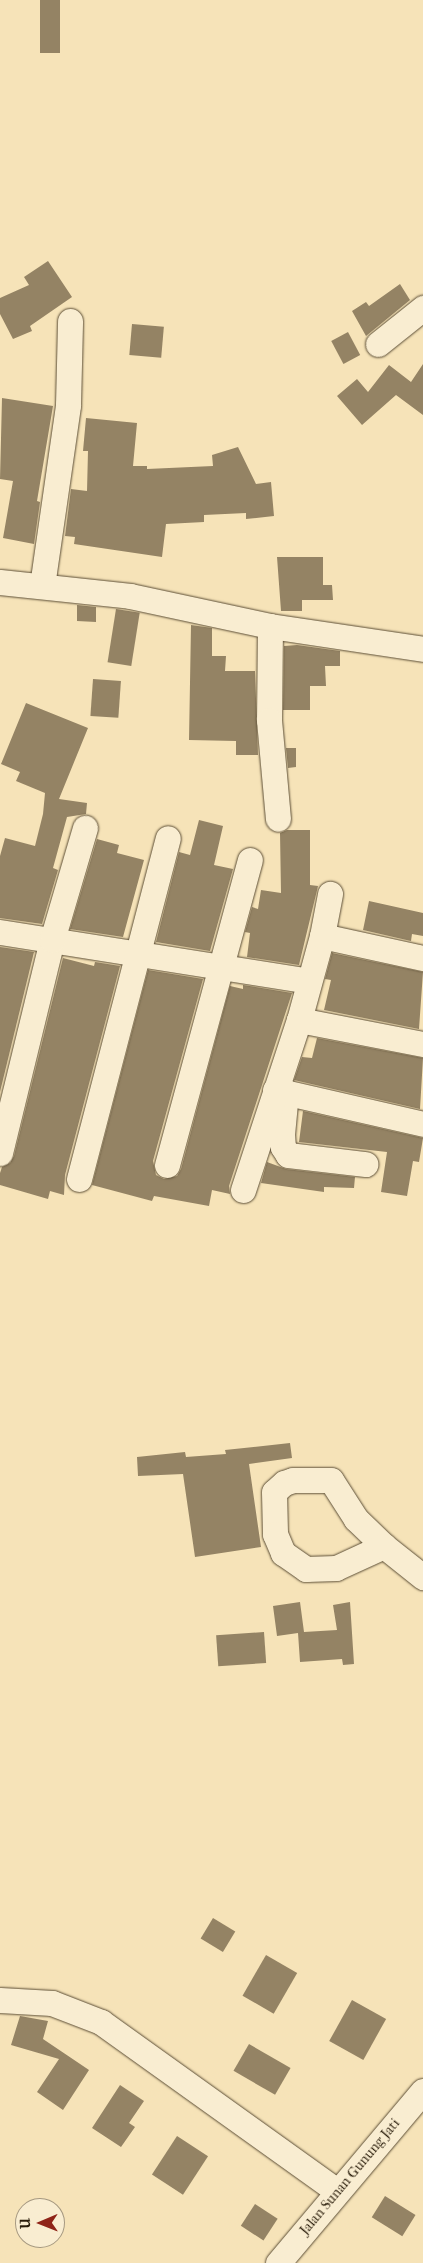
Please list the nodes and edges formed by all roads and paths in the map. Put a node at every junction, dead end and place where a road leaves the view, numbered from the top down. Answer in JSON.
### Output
{"nodes":[{"id":1,"x":423,"y":308,"type":"edge"},
{"id":2,"x":70,"y":321,"type":"dead end"},
{"id":3,"x":378,"y":344,"type":"dead end"},
{"id":4,"x":0,"y":582,"type":"edge"},
{"id":5,"x":42,"y":586,"type":"junction"},
{"id":6,"x":270,"y":626,"type":"junction"},
{"id":7,"x":423,"y":649,"type":"edge"},
{"id":8,"x":278,"y":819,"type":"dead end"},
{"id":9,"x":85,"y":828,"type":"dead end"},
{"id":10,"x":168,"y":838,"type":"dead end"},
{"id":11,"x":250,"y":860,"type":"dead end"},
{"id":12,"x":330,"y":894,"type":"dead end"},
{"id":13,"x":0,"y":932,"type":"edge"},
{"id":14,"x":322,"y":936,"type":"junction"},
{"id":15,"x":52,"y":940,"type":"junction"},
{"id":16,"x":136,"y":954,"type":"junction"},
{"id":17,"x":423,"y":958,"type":"edge"},
{"id":18,"x":222,"y":967,"type":"junction"},
{"id":19,"x":309,"y":980,"type":"junction"},
{"id":20,"x":299,"y":1020,"type":"junction"},
{"id":21,"x":423,"y":1044,"type":"edge"},
{"id":22,"x":280,"y":1091,"type":"junction"},
{"id":23,"x":423,"y":1124,"type":"edge"},
{"id":24,"x":0,"y":1153,"type":"edge"},
{"id":25,"x":365,"y":1164,"type":"dead end"},
{"id":26,"x":167,"y":1165,"type":"dead end"},
{"id":27,"x":79,"y":1179,"type":"dead end"},
{"id":28,"x":243,"y":1190,"type":"dead end"},
{"id":29,"x":384,"y":1546,"type":"junction"},
{"id":30,"x":423,"y":1577,"type":"edge"},
{"id":31,"x":0,"y":2000,"type":"edge"},
{"id":32,"x":423,"y":2091,"type":"edge"},
{"id":33,"x":337,"y":2191,"type":"junction"},
{"id":34,"x":278,"y":2263,"type":"edge"}],
"edges":[{"from":1,"to":3,"type":"street"},
{"from":2,"to":5,"type":"street"},
{"from":4,"to":5,"type":"street"},
{"from":5,"to":6,"type":"street"},
{"from":6,"to":7,"type":"street"},
{"from":6,"to":8,"type":"street"},
{"from":9,"to":15,"type":"street"},
{"from":10,"to":16,"type":"street"},
{"from":11,"to":18,"type":"street"},
{"from":12,"to":14,"type":"street"},
{"from":13,"to":15,"type":"street"},
{"from":14,"to":17,"type":"street"},
{"from":14,"to":19,"type":"street"},
{"from":15,"to":16,"type":"street"},
{"from":15,"to":24,"type":"street"},
{"from":16,"to":18,"type":"street"},
{"from":16,"to":27,"type":"street"},
{"from":18,"to":19,"type":"street"},
{"from":18,"to":26,"type":"street"},
{"from":19,"to":20,"type":"street"},
{"from":20,"to":21,"type":"street"},
{"from":20,"to":22,"type":"street"},
{"from":22,"to":23,"type":"street"},
{"from":22,"to":25,"type":"street"},
{"from":22,"to":28,"type":"street"},
{"from":29,"to":29,"type":"street"},
{"from":29,"to":30,"type":"street"},
{"from":31,"to":33,"type":"street"},
{"from":32,"to":33,"type":"street","name":"Jalan Sunan Gunung Jati"},
{"from":33,"to":34,"type":"street","name":"Jalan Sunan Gunung Jati"}]}
